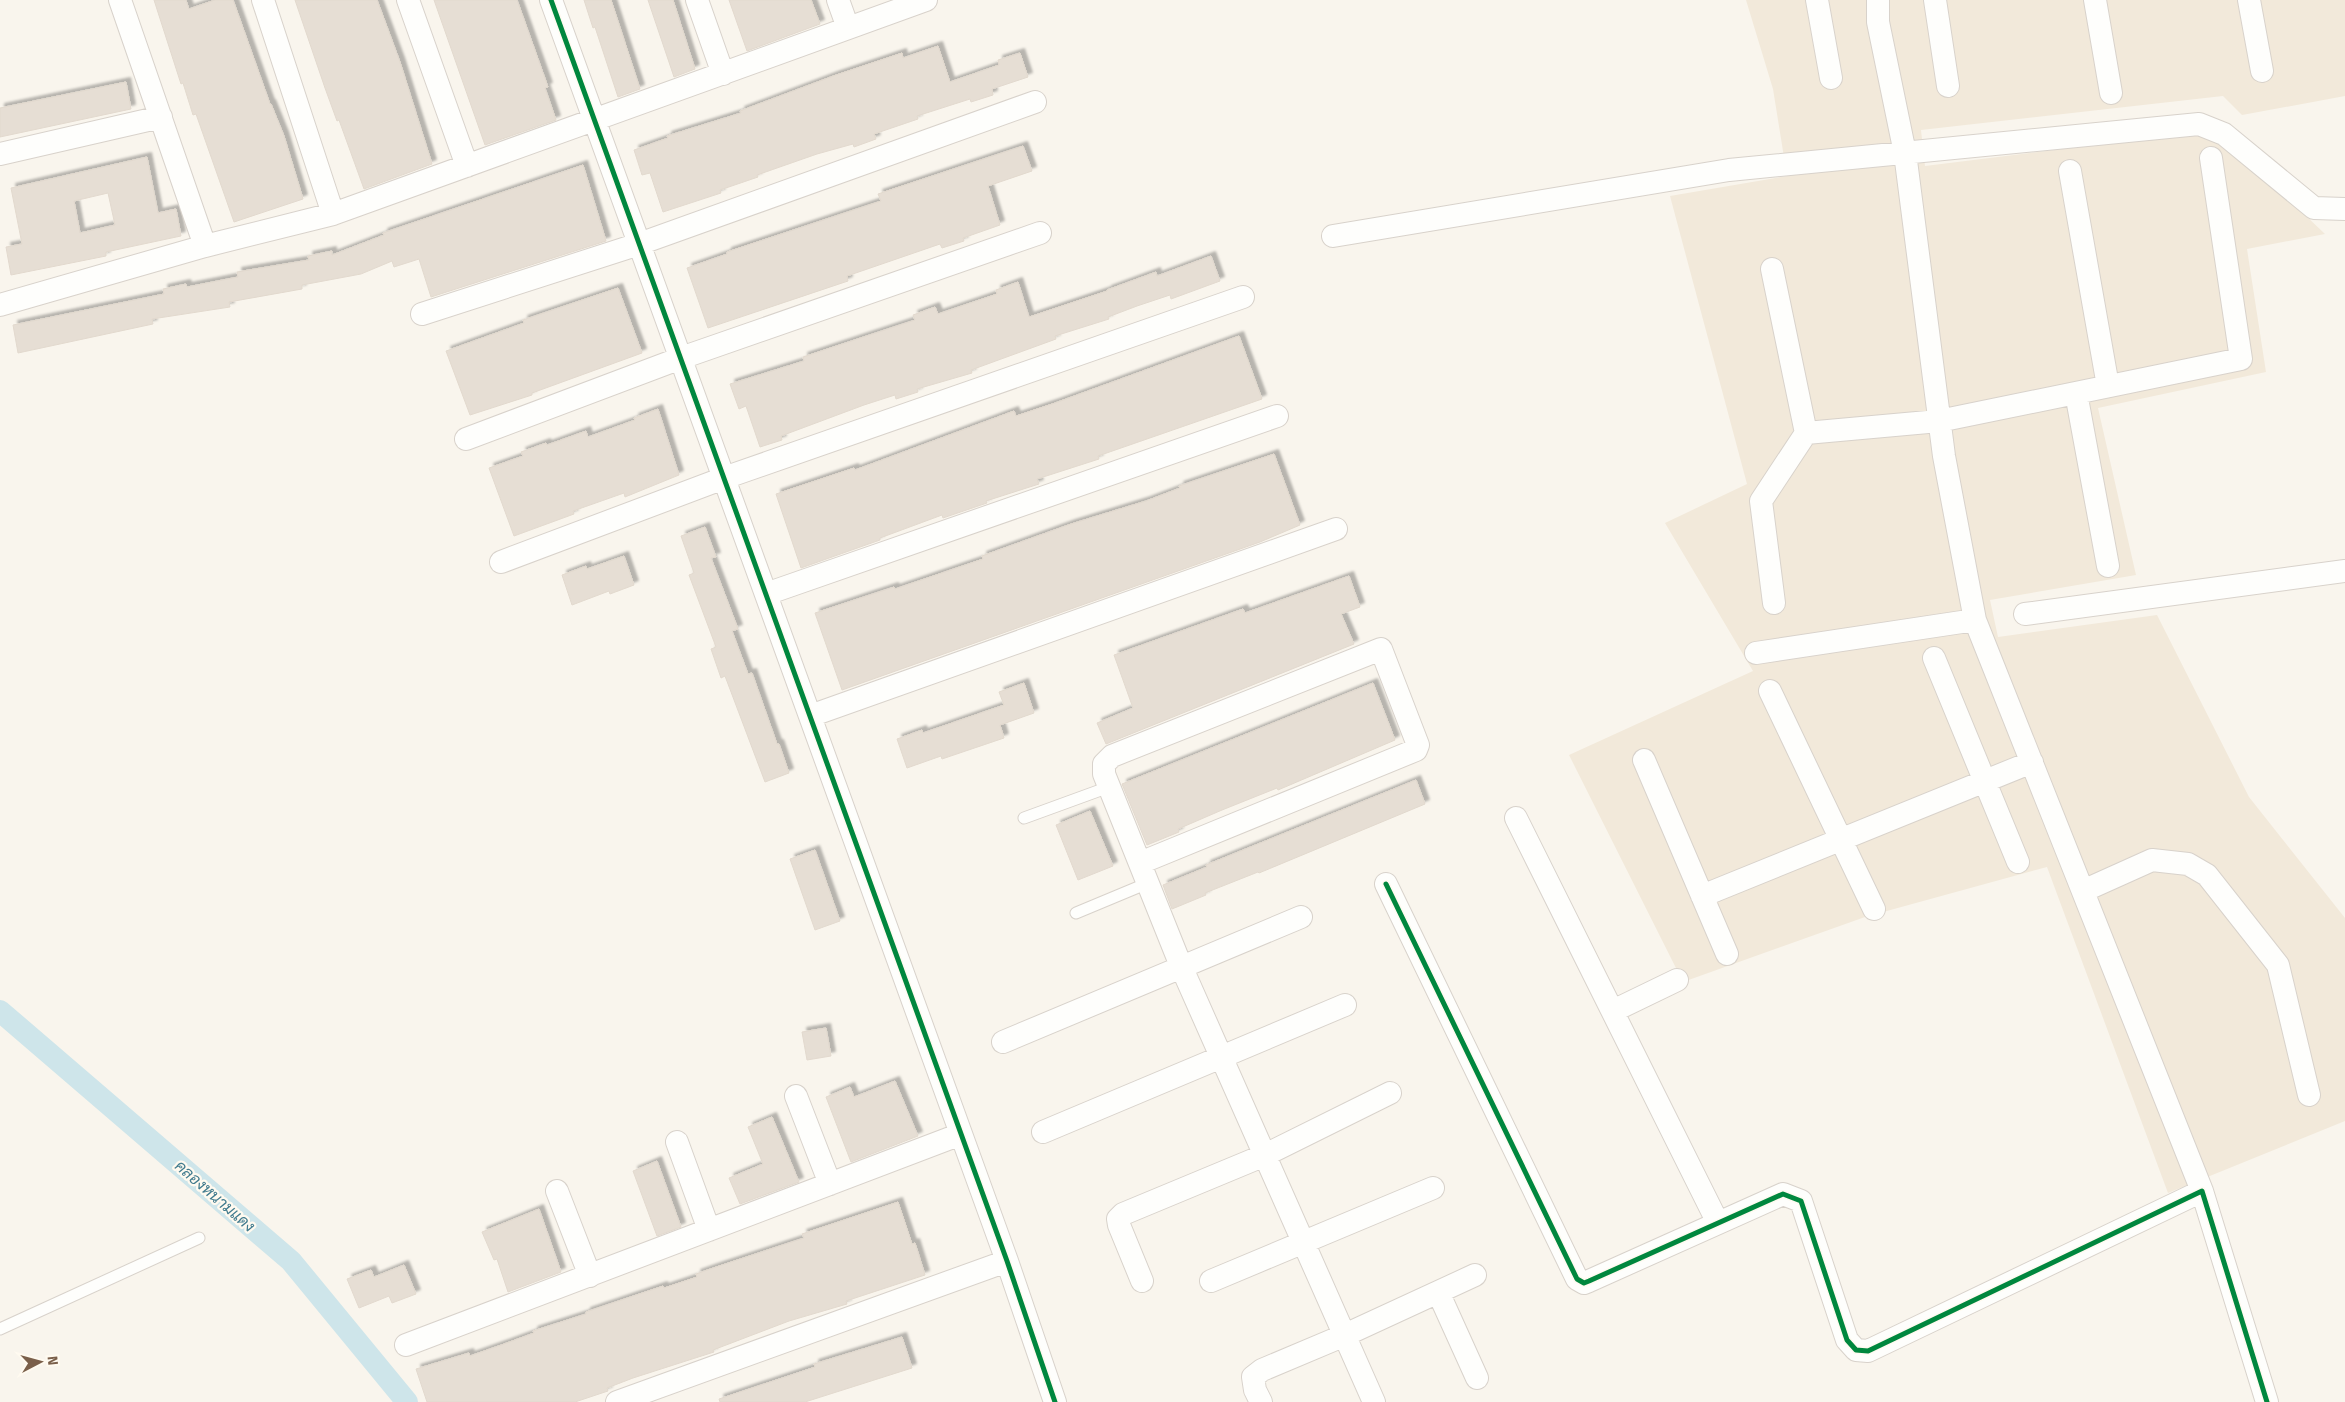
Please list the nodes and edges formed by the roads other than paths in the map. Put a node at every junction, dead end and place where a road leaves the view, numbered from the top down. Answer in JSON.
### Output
{"nodes":[{"id":1,"x":120,"y":0,"type":"edge"},
{"id":2,"x":263,"y":0,"type":"edge"},
{"id":3,"x":408,"y":0,"type":"edge"},
{"id":4,"x":551,"y":0,"type":"edge"},
{"id":5,"x":697,"y":0,"type":"edge"},
{"id":6,"x":838,"y":0,"type":"edge"},
{"id":7,"x":926,"y":0,"type":"edge"},
{"id":8,"x":1817,"y":0,"type":"edge"},
{"id":9,"x":1878,"y":0,"type":"edge"},
{"id":10,"x":1935,"y":0,"type":"edge"},
{"id":11,"x":2094,"y":0,"type":"edge"},
{"id":12,"x":2249,"y":0,"type":"edge"},
{"id":13,"x":848,"y":28,"type":"junction"},
{"id":14,"x":2262,"y":71,"type":"dead end"},
{"id":15,"x":723,"y":74,"type":"junction"},
{"id":16,"x":1831,"y":78,"type":"dead end"},
{"id":17,"x":1948,"y":86,"type":"dead end"},
{"id":18,"x":2111,"y":93,"type":"dead end"},
{"id":19,"x":1035,"y":102,"type":"dead end"},
{"id":20,"x":161,"y":117,"type":"junction"},
{"id":21,"x":595,"y":120,"type":"junction"},
{"id":22,"x":1904,"y":153,"type":"junction"},
{"id":23,"x":0,"y":154,"type":"edge"},
{"id":24,"x":2211,"y":158,"type":"dead end"},
{"id":25,"x":467,"y":166,"type":"junction"},
{"id":26,"x":2070,"y":171,"type":"dead end"},
{"id":27,"x":2345,"y":209,"type":"edge"},
{"id":28,"x":333,"y":214,"type":"junction"},
{"id":29,"x":1040,"y":233,"type":"dead end"},
{"id":30,"x":1333,"y":236,"type":"dead end"},
{"id":31,"x":639,"y":244,"type":"junction"},
{"id":32,"x":205,"y":246,"type":"junction"},
{"id":33,"x":1772,"y":269,"type":"dead end"},
{"id":34,"x":1243,"y":297,"type":"dead end"},
{"id":35,"x":0,"y":304,"type":"edge"},
{"id":36,"x":422,"y":314,"type":"dead end"},
{"id":37,"x":680,"y":358,"type":"junction"},
{"id":38,"x":2108,"y":386,"type":"junction"},
{"id":39,"x":2076,"y":393,"type":"junction"},
{"id":40,"x":1277,"y":416,"type":"dead end"},
{"id":41,"x":1939,"y":421,"type":"junction"},
{"id":42,"x":1806,"y":433,"type":"junction"},
{"id":43,"x":466,"y":439,"type":"dead end"},
{"id":44,"x":724,"y":478,"type":"junction"},
{"id":45,"x":1336,"y":530,"type":"dead end"},
{"id":46,"x":501,"y":562,"type":"dead end"},
{"id":47,"x":2108,"y":566,"type":"dead end"},
{"id":48,"x":2345,"y":571,"type":"edge"},
{"id":49,"x":766,"y":594,"type":"junction"},
{"id":50,"x":1774,"y":602,"type":"dead end"},
{"id":51,"x":2025,"y":614,"type":"dead end"},
{"id":52,"x":1975,"y":620,"type":"junction"},
{"id":53,"x":1756,"y":653,"type":"dead end"},
{"id":54,"x":1934,"y":658,"type":"dead end"},
{"id":55,"x":1770,"y":691,"type":"dead end"},
{"id":56,"x":810,"y":716,"type":"junction"},
{"id":57,"x":1644,"y":760,"type":"dead end"},
{"id":58,"x":2032,"y":762,"type":"junction"},
{"id":59,"x":1985,"y":781,"type":"junction"},
{"id":60,"x":1109,"y":787,"type":"junction"},
{"id":61,"x":1024,"y":818,"type":"dead end"},
{"id":62,"x":1516,"y":818,"type":"dead end"},
{"id":63,"x":1840,"y":838,"type":"junction"},
{"id":64,"x":2018,"y":862,"type":"dead end"},
{"id":65,"x":1144,"y":873,"type":"junction"},
{"id":66,"x":1386,"y":884,"type":"dead end"},
{"id":67,"x":2083,"y":891,"type":"junction"},
{"id":68,"x":1702,"y":896,"type":"junction"},
{"id":69,"x":1874,"y":909,"type":"dead end"},
{"id":70,"x":1076,"y":913,"type":"dead end"},
{"id":71,"x":1301,"y":917,"type":"dead end"},
{"id":72,"x":1726,"y":954,"type":"dead end"},
{"id":73,"x":1181,"y":966,"type":"junction"},
{"id":74,"x":1677,"y":980,"type":"dead end"},
{"id":75,"x":1345,"y":1005,"type":"dead end"},
{"id":76,"x":1613,"y":1011,"type":"junction"},
{"id":77,"x":1003,"y":1042,"type":"dead end"},
{"id":78,"x":1222,"y":1057,"type":"junction"},
{"id":79,"x":1390,"y":1093,"type":"dead end"},
{"id":80,"x":2309,"y":1095,"type":"dead end"},
{"id":81,"x":796,"y":1096,"type":"dead end"},
{"id":82,"x":1042,"y":1132,"type":"dead end"},
{"id":83,"x":961,"y":1134,"type":"junction"},
{"id":84,"x":677,"y":1142,"type":"dead end"},
{"id":85,"x":1265,"y":1155,"type":"junction"},
{"id":86,"x":830,"y":1184,"type":"junction"},
{"id":87,"x":1433,"y":1188,"type":"dead end"},
{"id":88,"x":557,"y":1191,"type":"dead end"},
{"id":89,"x":2202,"y":1191,"type":"junction"},
{"id":90,"x":1718,"y":1223,"type":"junction"},
{"id":91,"x":709,"y":1230,"type":"junction"},
{"id":92,"x":199,"y":1238,"type":"dead end"},
{"id":93,"x":1303,"y":1242,"type":"junction"},
{"id":94,"x":1007,"y":1261,"type":"junction"},
{"id":95,"x":1475,"y":1275,"type":"dead end"},
{"id":96,"x":590,"y":1276,"type":"junction"},
{"id":97,"x":1142,"y":1281,"type":"dead end"},
{"id":98,"x":1211,"y":1281,"type":"dead end"},
{"id":99,"x":1439,"y":1294,"type":"junction"},
{"id":100,"x":0,"y":1329,"type":"edge"},
{"id":101,"x":1345,"y":1335,"type":"junction"},
{"id":102,"x":406,"y":1345,"type":"dead end"},
{"id":103,"x":1478,"y":1378,"type":"dead end"},
{"id":104,"x":617,"y":1402,"type":"edge"},
{"id":105,"x":1054,"y":1402,"type":"edge"},
{"id":106,"x":1261,"y":1402,"type":"edge"},
{"id":107,"x":1374,"y":1402,"type":"edge"},
{"id":108,"x":2267,"y":1402,"type":"edge"}],
"edges":[{"from":1,"to":20,"type":"street"},
{"from":2,"to":28,"type":"street"},
{"from":3,"to":25,"type":"street"},
{"from":4,"to":21,"type":"street"},
{"from":5,"to":15,"type":"street"},
{"from":6,"to":13,"type":"street"},
{"from":7,"to":13,"type":"street"},
{"from":8,"to":16,"type":"street"},
{"from":9,"to":22,"type":"street"},
{"from":10,"to":17,"type":"street"},
{"from":11,"to":18,"type":"street"},
{"from":12,"to":14,"type":"street"},
{"from":13,"to":15,"type":"street"},
{"from":15,"to":21,"type":"street"},
{"from":19,"to":31,"type":"street"},
{"from":20,"to":23,"type":"street"},
{"from":20,"to":32,"type":"street"},
{"from":21,"to":25,"type":"street"},
{"from":21,"to":31,"type":"street"},
{"from":22,"to":27,"type":"street"},
{"from":22,"to":30,"type":"street"},
{"from":22,"to":41,"type":"street"},
{"from":24,"to":38,"type":"street"},
{"from":25,"to":28,"type":"street"},
{"from":26,"to":38,"type":"street"},
{"from":28,"to":32,"type":"street"},
{"from":29,"to":37,"type":"street"},
{"from":31,"to":36,"type":"street"},
{"from":31,"to":37,"type":"street"},
{"from":32,"to":35,"type":"street"},
{"from":33,"to":42,"type":"street"},
{"from":34,"to":44,"type":"street"},
{"from":37,"to":43,"type":"street"},
{"from":37,"to":44,"type":"street"},
{"from":38,"to":39,"type":"street"},
{"from":39,"to":41,"type":"street"},
{"from":39,"to":47,"type":"street"},
{"from":40,"to":49,"type":"street"},
{"from":41,"to":42,"type":"street"},
{"from":41,"to":52,"type":"street"},
{"from":42,"to":50,"type":"street"},
{"from":44,"to":46,"type":"street"},
{"from":44,"to":49,"type":"street"},
{"from":45,"to":56,"type":"street"},
{"from":48,"to":51,"type":"street"},
{"from":49,"to":56,"type":"street"},
{"from":52,"to":53,"type":"street"},
{"from":52,"to":58,"type":"street"},
{"from":54,"to":59,"type":"street"},
{"from":55,"to":63,"type":"street"},
{"from":56,"to":83,"type":"street"},
{"from":57,"to":68,"type":"street"},
{"from":58,"to":59,"type":"street"},
{"from":58,"to":67,"type":"street"},
{"from":59,"to":63,"type":"street"},
{"from":59,"to":64,"type":"street"},
{"from":60,"to":61,"type":"lane"},
{"from":60,"to":65,"type":"street"},
{"from":60,"to":65,"type":"street"},
{"from":62,"to":76,"type":"street"},
{"from":63,"to":68,"type":"street"},
{"from":63,"to":69,"type":"street"},
{"from":65,"to":70,"type":"lane"},
{"from":65,"to":73,"type":"street"},
{"from":66,"to":90,"type":"street"},
{"from":67,"to":80,"type":"street"},
{"from":67,"to":89,"type":"street"},
{"from":68,"to":72,"type":"street"},
{"from":71,"to":73,"type":"street"},
{"from":73,"to":77,"type":"street"},
{"from":73,"to":78,"type":"street"},
{"from":74,"to":76,"type":"street"},
{"from":75,"to":78,"type":"street"},
{"from":76,"to":90,"type":"street"},
{"from":78,"to":82,"type":"street"},
{"from":78,"to":85,"type":"street"},
{"from":79,"to":85,"type":"street"},
{"from":81,"to":86,"type":"street"},
{"from":83,"to":86,"type":"street"},
{"from":83,"to":94,"type":"street"},
{"from":84,"to":91,"type":"street"},
{"from":85,"to":93,"type":"street"},
{"from":85,"to":97,"type":"street"},
{"from":86,"to":91,"type":"street"},
{"from":87,"to":93,"type":"street"},
{"from":88,"to":96,"type":"street"},
{"from":89,"to":90,"type":"street"},
{"from":89,"to":108,"type":"street"},
{"from":91,"to":96,"type":"street"},
{"from":92,"to":100,"type":"lane"},
{"from":93,"to":98,"type":"street"},
{"from":93,"to":101,"type":"street"},
{"from":94,"to":104,"type":"street"},
{"from":94,"to":105,"type":"street"},
{"from":95,"to":99,"type":"street"},
{"from":96,"to":102,"type":"street"},
{"from":99,"to":101,"type":"street"},
{"from":99,"to":103,"type":"street"},
{"from":101,"to":106,"type":"street"},
{"from":101,"to":107,"type":"street"}]}
